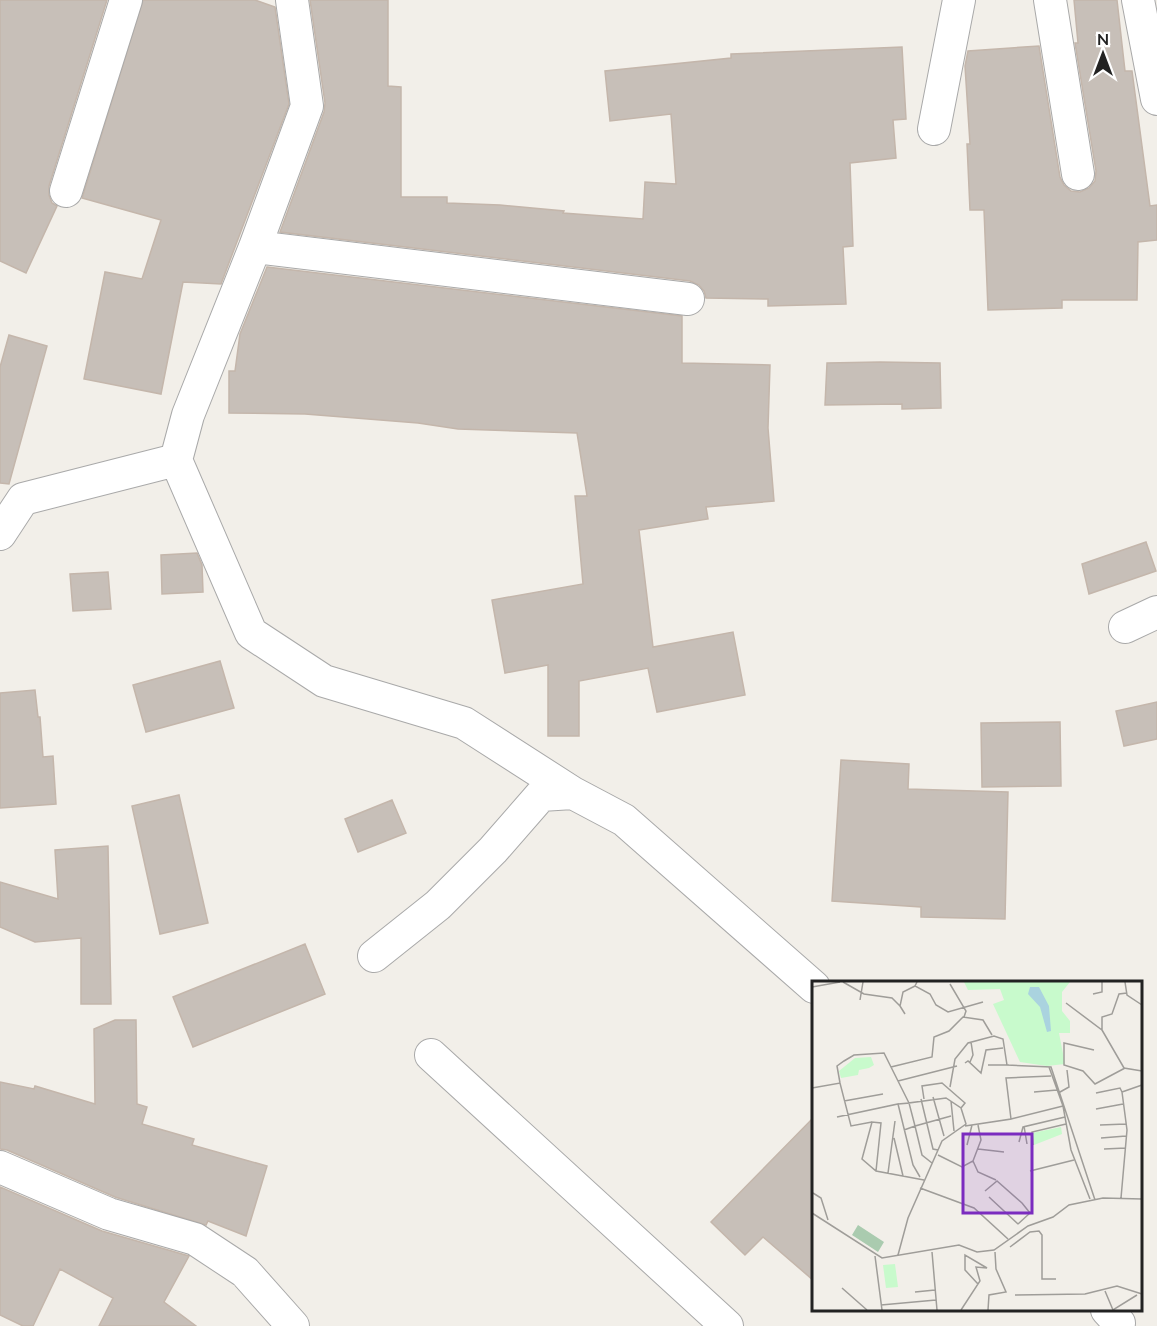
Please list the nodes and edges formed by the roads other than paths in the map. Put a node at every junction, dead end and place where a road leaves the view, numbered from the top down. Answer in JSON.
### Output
{"nodes":[{"id":1,"x":126,"y":0,"type":"edge"},
{"id":2,"x":292,"y":0,"type":"edge"},
{"id":3,"x":959,"y":0,"type":"edge"},
{"id":4,"x":1050,"y":0,"type":"edge"},
{"id":5,"x":1138,"y":0,"type":"edge"},
{"id":6,"x":1157,"y":99,"type":"edge"},
{"id":7,"x":934,"y":129,"type":"dead end"},
{"id":8,"x":1078,"y":174,"type":"dead end"},
{"id":9,"x":66,"y":191,"type":"dead end"},
{"id":10,"x":255,"y":248,"type":"junction"},
{"id":11,"x":688,"y":299,"type":"dead end"},
{"id":12,"x":176,"y":460,"type":"junction"},
{"id":13,"x":0,"y":534,"type":"edge"},
{"id":14,"x":1157,"y":612,"type":"edge"},
{"id":15,"x":1125,"y":627,"type":"dead end"},
{"id":16,"x":573,"y":793,"type":"junction"},
{"id":17,"x":374,"y":956,"type":"dead end"},
{"id":18,"x":812,"y":986,"type":"edge"},
{"id":19,"x":431,"y":1055,"type":"dead end"},
{"id":20,"x":0,"y":1167,"type":"edge"},
{"id":21,"x":1108,"y":1311,"type":"edge"},
{"id":22,"x":293,"y":1326,"type":"edge"},
{"id":23,"x":727,"y":1326,"type":"edge"},
{"id":24,"x":1116,"y":1326,"type":"edge"}],
"edges":[{"from":1,"to":9,"type":"street"},
{"from":2,"to":10,"type":"street"},
{"from":3,"to":7,"type":"street"},
{"from":4,"to":8,"type":"street"},
{"from":5,"to":6,"type":"street"},
{"from":10,"to":11,"type":"street"},
{"from":10,"to":12,"type":"street"},
{"from":12,"to":13,"type":"street"},
{"from":12,"to":16,"type":"street"},
{"from":14,"to":15,"type":"street"},
{"from":16,"to":17,"type":"street"},
{"from":16,"to":18,"type":"street"},
{"from":19,"to":23,"type":"street"},
{"from":20,"to":22,"type":"street"},
{"from":21,"to":24,"type":"street"}]}
